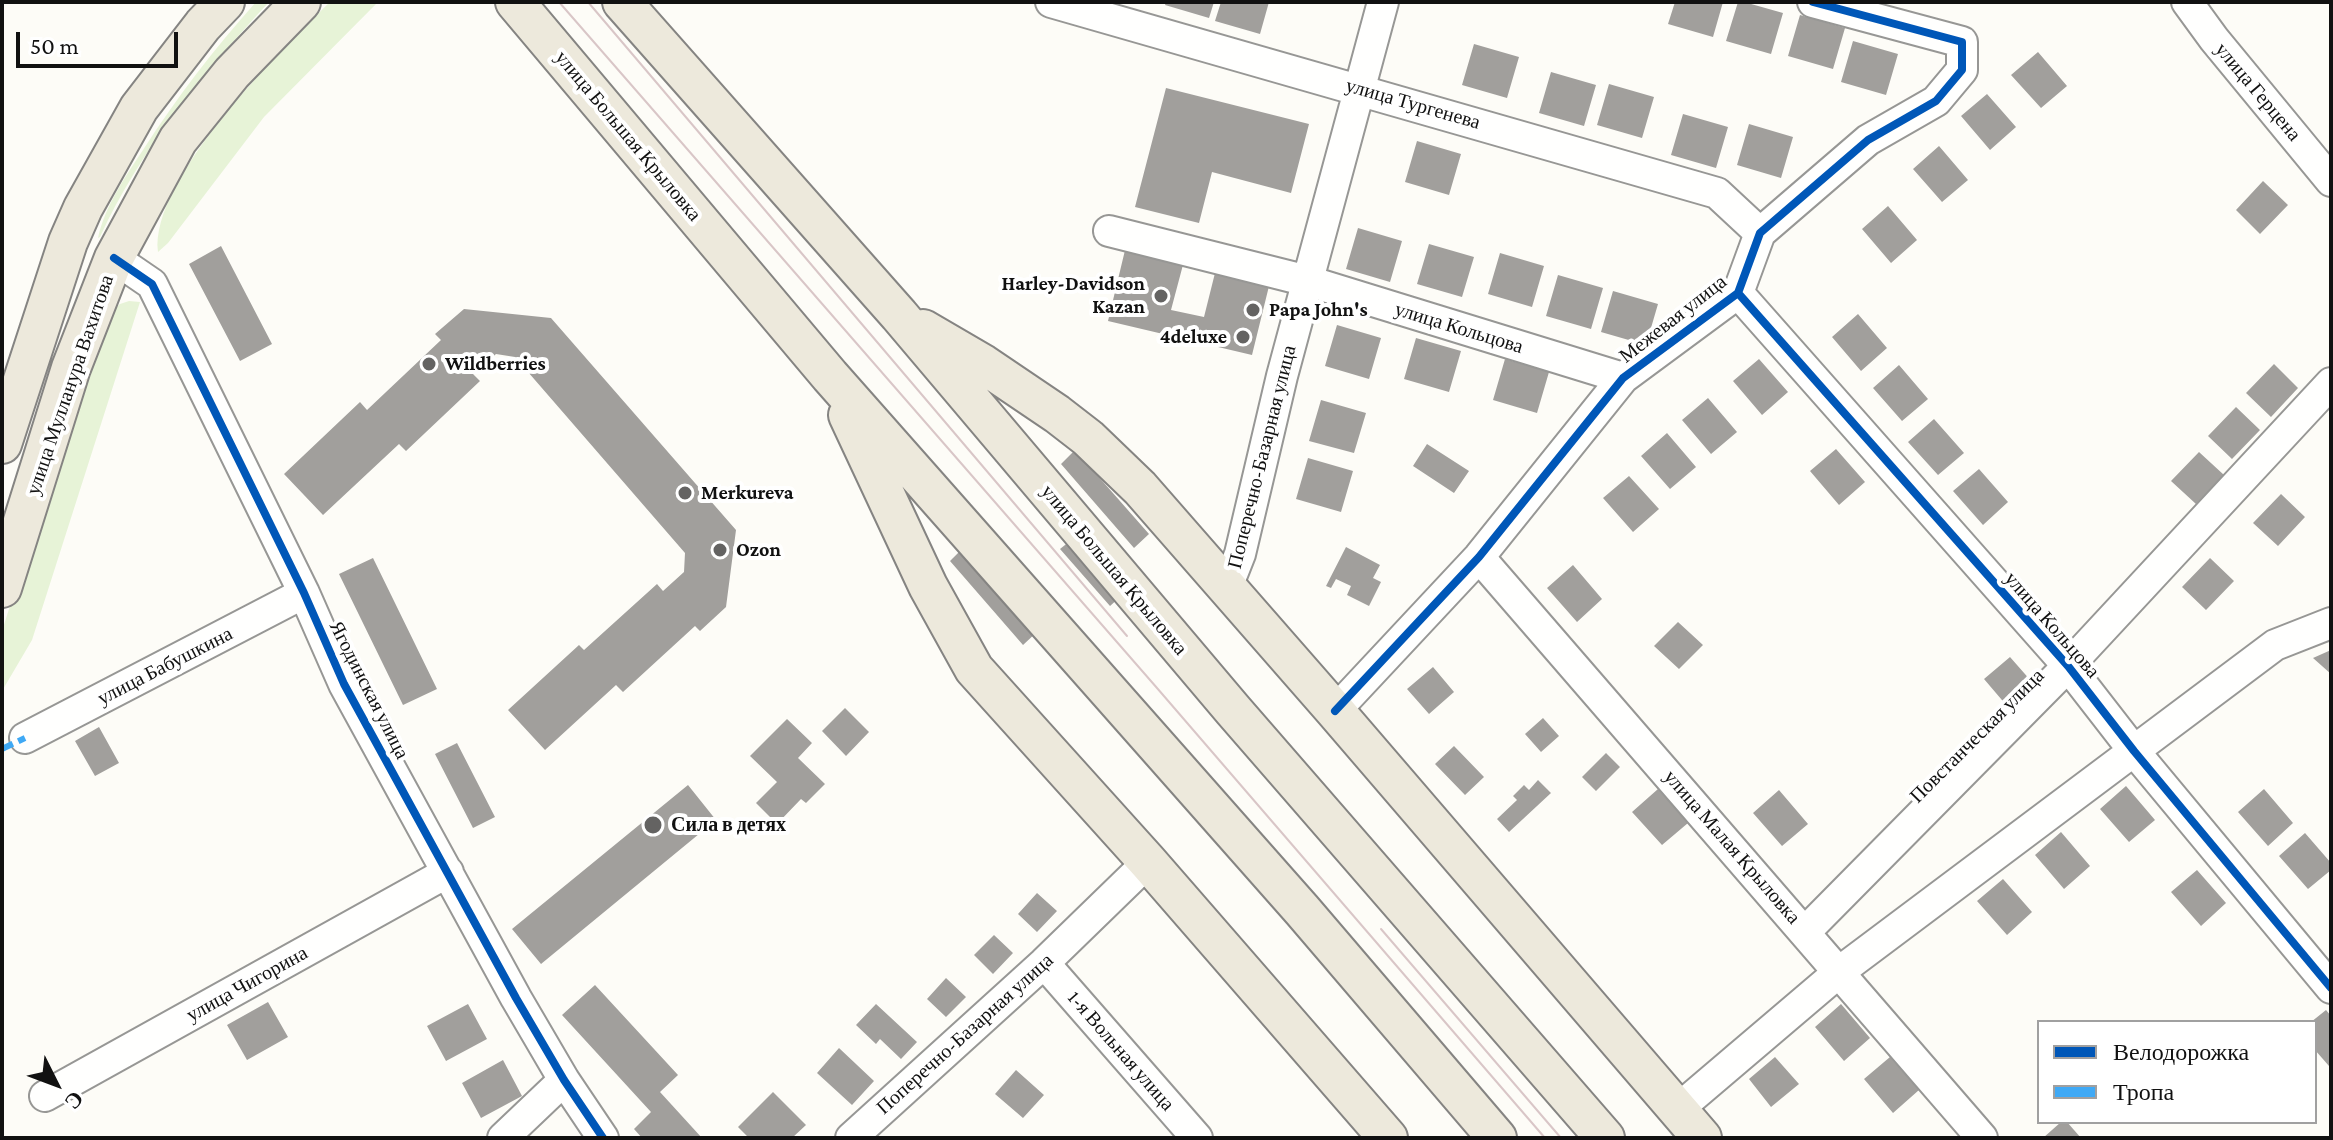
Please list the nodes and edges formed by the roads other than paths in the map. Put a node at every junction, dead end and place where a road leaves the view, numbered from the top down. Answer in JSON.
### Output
{"nodes":[{"id":1,"x":301,"y":2,"type":"edge"},
{"id":2,"x":515,"y":2,"type":"edge"},
{"id":3,"x":622,"y":2,"type":"edge"},
{"id":4,"x":1051,"y":2,"type":"edge"},
{"id":5,"x":1383,"y":2,"type":"edge"},
{"id":6,"x":1813,"y":2,"type":"edge"},
{"id":7,"x":2187,"y":2,"type":"edge"},
{"id":8,"x":214,"y":10,"type":"edge"},
{"id":9,"x":1360,"y":89,"type":"junction"},
{"id":10,"x":2331,"y":181,"type":"edge"},
{"id":11,"x":1109,"y":231,"type":"dead end"},
{"id":12,"x":1760,"y":233,"type":"junction"},
{"id":13,"x":114,"y":258,"type":"junction"},
{"id":14,"x":1308,"y":281,"type":"junction"},
{"id":15,"x":1738,"y":293,"type":"junction"},
{"id":16,"x":899,"y":315,"type":"junction"},
{"id":17,"x":830,"y":376,"type":"junction"},
{"id":18,"x":1623,"y":378,"type":"junction"},
{"id":19,"x":2331,"y":383,"type":"edge"},
{"id":20,"x":2,"y":444,"type":"edge"},
{"id":21,"x":1479,"y":557,"type":"junction"},
{"id":22,"x":1227,"y":587,"type":"junction"},
{"id":23,"x":2,"y":588,"type":"edge"},
{"id":24,"x":304,"y":593,"type":"junction"},
{"id":25,"x":2331,"y":623,"type":"edge"},
{"id":26,"x":2068,"y":666,"type":"junction"},
{"id":27,"x":1335,"y":711,"type":"junction"},
{"id":28,"x":25,"y":738,"type":"dead end"},
{"id":29,"x":2134,"y":751,"type":"junction"},
{"id":30,"x":1148,"y":862,"type":"junction"},
{"id":31,"x":448,"y":872,"type":"junction"},
{"id":32,"x":1805,"y":932,"type":"junction"},
{"id":33,"x":1044,"y":963,"type":"junction"},
{"id":34,"x":1839,"y":972,"type":"junction"},
{"id":35,"x":2331,"y":988,"type":"edge"},
{"id":36,"x":564,"y":1080,"type":"junction"},
{"id":37,"x":45,"y":1096,"type":"dead end"},
{"id":38,"x":1678,"y":1109,"type":"junction"},
{"id":39,"x":503,"y":1138,"type":"edge"},
{"id":40,"x":603,"y":1138,"type":"edge"},
{"id":41,"x":851,"y":1138,"type":"edge"},
{"id":42,"x":1197,"y":1138,"type":"edge"},
{"id":43,"x":1388,"y":1138,"type":"edge"},
{"id":44,"x":1497,"y":1138,"type":"edge"},
{"id":45,"x":1605,"y":1138,"type":"edge"},
{"id":46,"x":1702,"y":1138,"type":"edge"},
{"id":47,"x":1982,"y":1138,"type":"edge"}],
"edges":[{"from":1,"to":13,"type":"main road","name":"улица Мулланура Вахитова"},
{"from":2,"to":17,"type":"main road","name":"улица Большая Крыловка"},
{"from":3,"to":16,"type":"main road","name":"улица Большая Крыловка"},
{"from":4,"to":9,"type":"street","name":"улица Тургенева"},
{"from":5,"to":9,"type":"street","name":"Поперечно-Базарная улица"},
{"from":6,"to":12,"type":"street","name":"Межевая улица"},
{"from":7,"to":10,"type":"street","name":"улица Герцена"},
{"from":8,"to":20,"type":"main road"},
{"from":9,"to":12,"type":"street","name":"улица Тургенева"},
{"from":9,"to":14,"type":"street","name":"Поперечно-Базарная улица"},
{"from":11,"to":14,"type":"street","name":"улица Кольцова"},
{"from":12,"to":15,"type":"street","name":"Межевая улица"},
{"from":13,"to":23,"type":"main road","name":"улица Мулланура Вахитова"},
{"from":13,"to":24,"type":"street","name":"Ягодинская улица"},
{"from":14,"to":18,"type":"street","name":"улица Кольцова"},
{"from":14,"to":22,"type":"street","name":"Поперечно-Базарная улица"},
{"from":15,"to":18,"type":"street","name":"Межевая улица"},
{"from":15,"to":26,"type":"street","name":"улица Кольцова"},
{"from":16,"to":22,"type":"main road"},
{"from":16,"to":45,"type":"main road","name":"улица Большая Крыловка"},
{"from":17,"to":30,"type":"main road"},
{"from":17,"to":44,"type":"main road","name":"улица Большая Крыловка"},
{"from":18,"to":21,"type":"street","name":"Межевая улица"},
{"from":19,"to":26,"type":"street","name":"Повстанческая улица"},
{"from":21,"to":27,"type":"street","name":"Межевая улица"},
{"from":21,"to":32,"type":"street","name":"улица Малая Крыловка"},
{"from":22,"to":27,"type":"main road"},
{"from":24,"to":28,"type":"street","name":"улица Бабушкина"},
{"from":24,"to":31,"type":"street","name":"Ягодинская улица"},
{"from":25,"to":29,"type":"street"},
{"from":26,"to":29,"type":"street","name":"улица Кольцова"},
{"from":26,"to":32,"type":"street","name":"Повстанческая улица"},
{"from":27,"to":38,"type":"main road"},
{"from":29,"to":34,"type":"street"},
{"from":29,"to":35,"type":"street","name":"улица Кольцова"},
{"from":30,"to":33,"type":"street","name":"Поперечно-Базарная улица"},
{"from":30,"to":43,"type":"main road"},
{"from":31,"to":36,"type":"street","name":"Ягодинская улица"},
{"from":31,"to":37,"type":"street","name":"улица Чигорина"},
{"from":32,"to":34,"type":"street","name":"улица Малая Крыловка"},
{"from":33,"to":41,"type":"street","name":"Поперечно-Базарная улица"},
{"from":33,"to":42,"type":"street","name":"1-я Вольная улица"},
{"from":34,"to":38,"type":"street"},
{"from":34,"to":47,"type":"street","name":"улица Малая Крыловка"},
{"from":36,"to":39,"type":"street"},
{"from":36,"to":40,"type":"street","name":"Ягодинская улица"},
{"from":38,"to":46,"type":"main road"}]}
